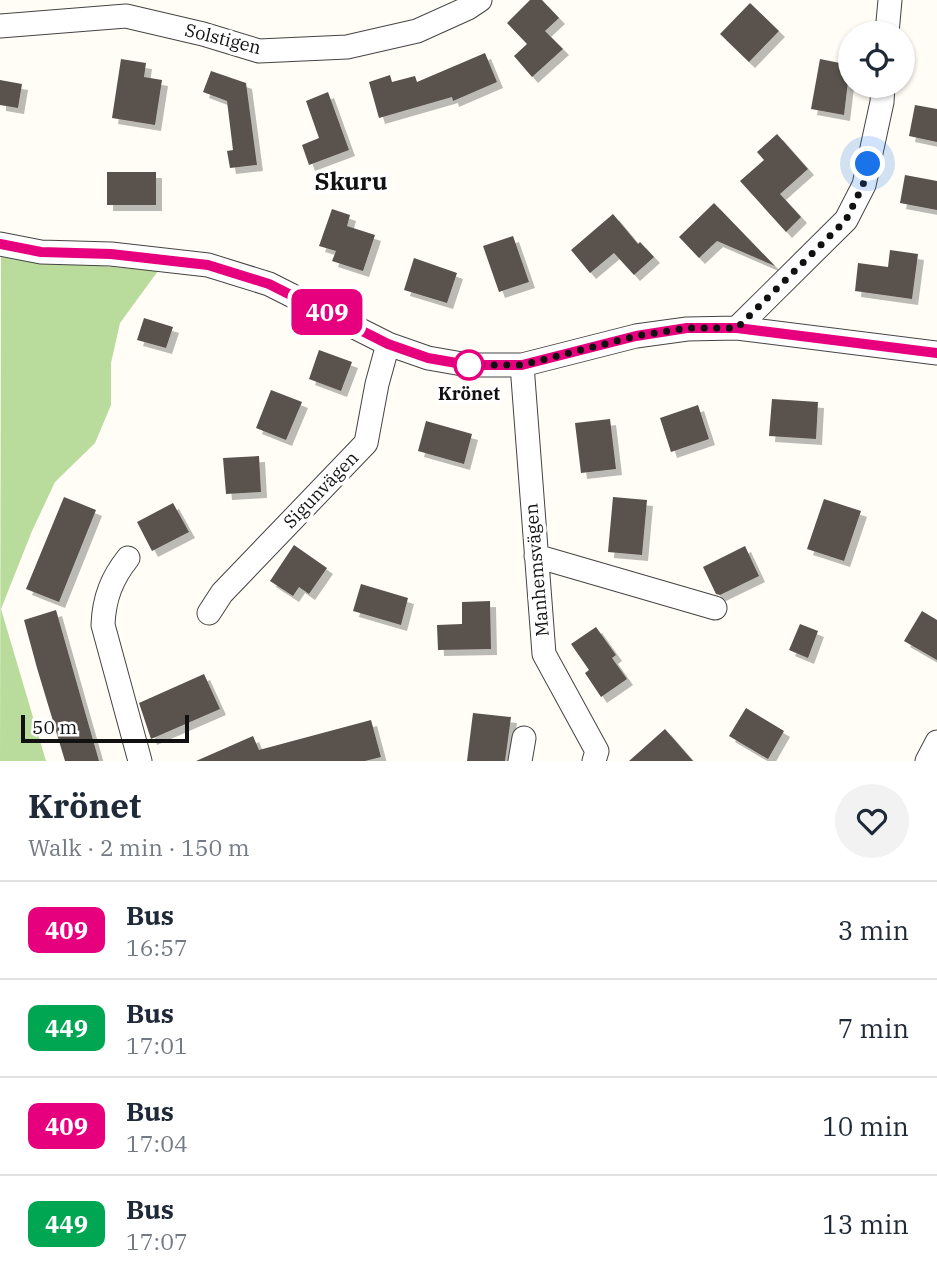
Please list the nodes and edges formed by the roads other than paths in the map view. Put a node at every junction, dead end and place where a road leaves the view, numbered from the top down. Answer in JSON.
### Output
{"nodes":[{"id":1,"x":480,"y":0,"type":"edge"},
{"id":2,"x":890,"y":0,"type":"edge"},
{"id":3,"x":128,"y":8,"type":"edge"},
{"id":4,"x":888,"y":21,"type":"edge"},
{"id":5,"x":0,"y":26,"type":"edge"},
{"id":6,"x":882,"y":98,"type":"edge"},
{"id":7,"x":0,"y":244,"type":"edge"},
{"id":8,"x":737,"y":328,"type":"junction"},
{"id":9,"x":388,"y":344,"type":"junction"},
{"id":10,"x":937,"y":353,"type":"edge"},
{"id":11,"x":522,"y":365,"type":"junction"},
{"id":12,"x":536,"y":556,"type":"junction"},
{"id":13,"x":128,"y":558,"type":"dead end"},
{"id":14,"x":716,"y":608,"type":"dead end"},
{"id":15,"x":209,"y":613,"type":"dead end"},
{"id":16,"x":524,"y":738,"type":"dead end"},
{"id":17,"x":937,"y":742,"type":"edge"},
{"id":18,"x":598,"y":758,"type":"edge"},
{"id":19,"x":140,"y":761,"type":"edge"},
{"id":20,"x":520,"y":761,"type":"edge"},
{"id":21,"x":927,"y":761,"type":"edge"}],
"edges":[{"from":1,"to":3,"type":"street","name":"Solstigen"},
{"from":2,"to":4,"type":"street"},
{"from":3,"to":5,"type":"street","name":"Solstigen"},
{"from":6,"to":8,"type":"street"},
{"from":7,"to":9,"type":"street"},
{"from":8,"to":10,"type":"street"},
{"from":8,"to":11,"type":"street"},
{"from":9,"to":11,"type":"street"},
{"from":9,"to":15,"type":"street","name":"Sigunvägen"},
{"from":11,"to":12,"type":"street","name":"Manhemsvägen"},
{"from":12,"to":14,"type":"street"},
{"from":12,"to":18,"type":"street","name":"Manhemsvägen"},
{"from":13,"to":19,"type":"street"},
{"from":16,"to":20,"type":"street"},
{"from":17,"to":21,"type":"street"}]}
